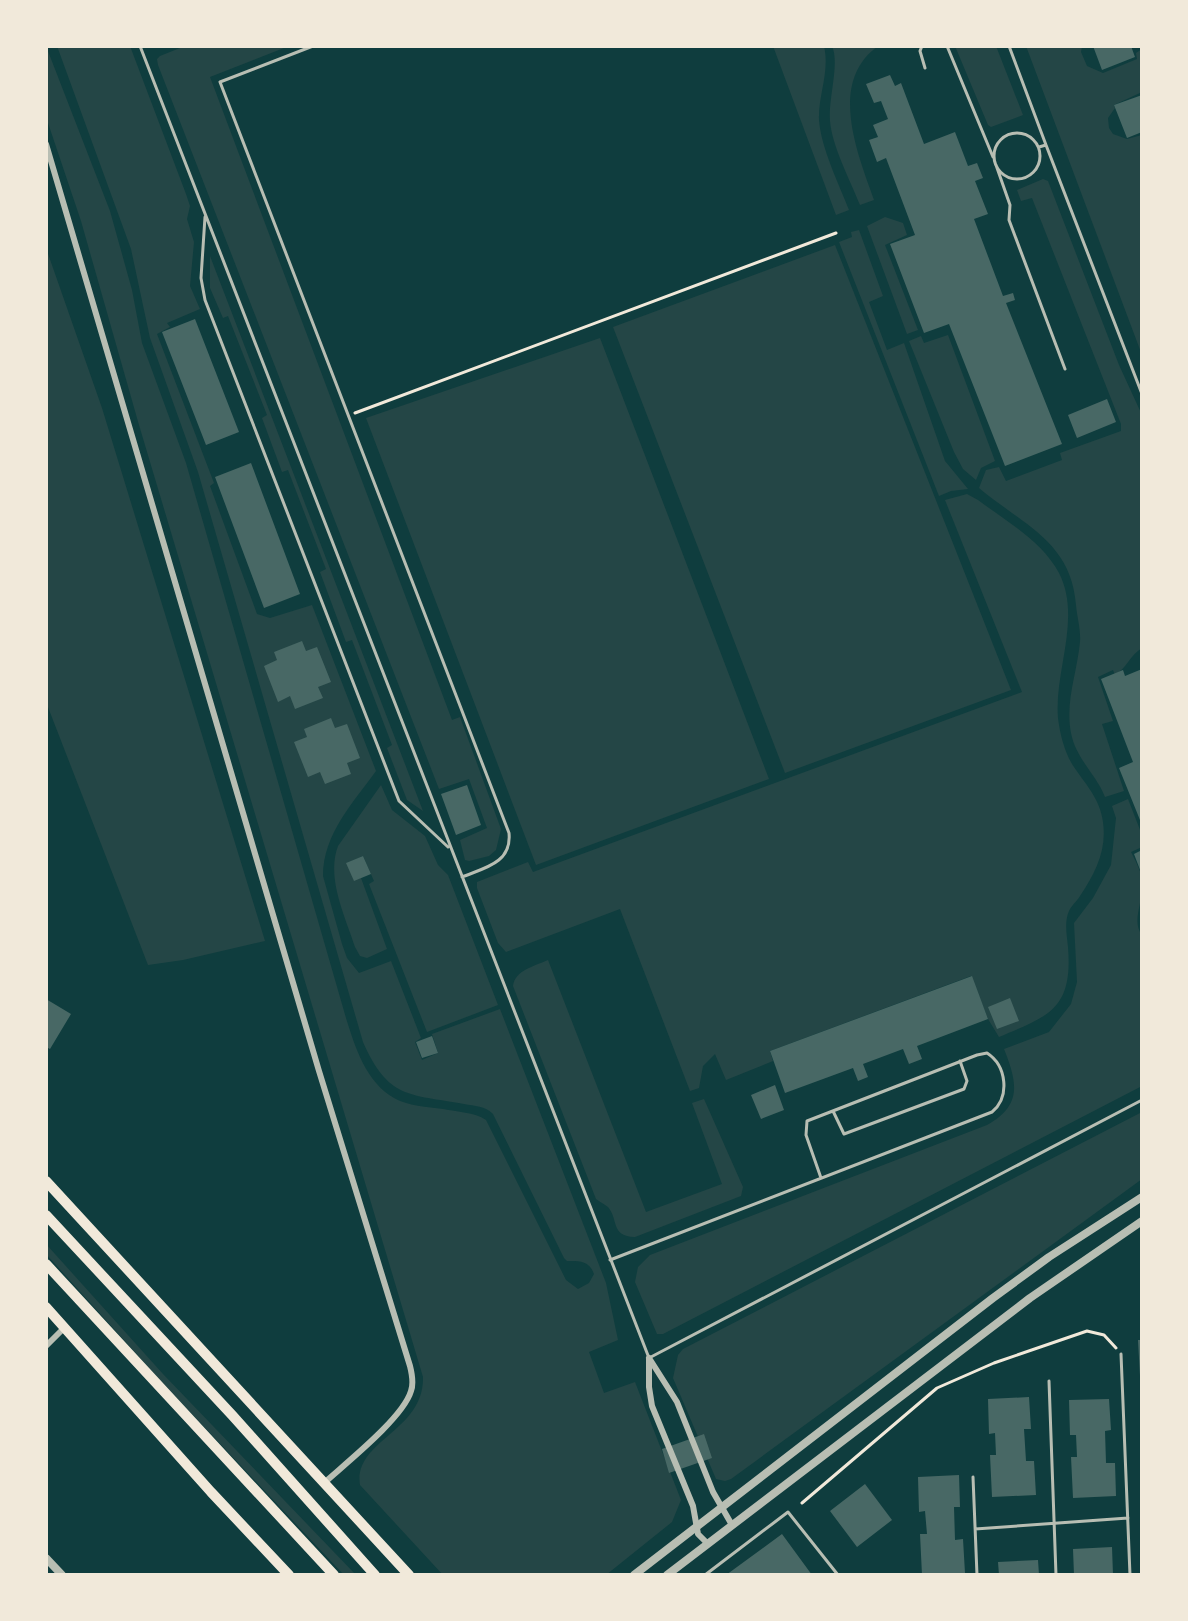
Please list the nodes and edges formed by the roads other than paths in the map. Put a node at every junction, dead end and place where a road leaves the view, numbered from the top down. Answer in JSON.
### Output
{"nodes":[{"id":1,"x":147,"y":46,"type":"edge"},
{"id":2,"x":313,"y":46,"type":"edge"},
{"id":3,"x":922,"y":46,"type":"edge"},
{"id":4,"x":947,"y":46,"type":"edge"},
{"id":5,"x":1009,"y":46,"type":"edge"},
{"id":6,"x":141,"y":47,"type":"edge"},
{"id":7,"x":925,"y":68,"type":"dead end"},
{"id":8,"x":46,"y":144,"type":"edge"},
{"id":9,"x":1046,"y":145,"type":"junction"},
{"id":10,"x":1039,"y":147,"type":"junction"},
{"id":11,"x":994,"y":159,"type":"junction"},
{"id":12,"x":996,"y":165,"type":"junction"},
{"id":13,"x":205,"y":215,"type":"junction"},
{"id":14,"x":1065,"y":369,"type":"dead end"},
{"id":15,"x":1142,"y":394,"type":"edge"},
{"id":16,"x":451,"y":849,"type":"junction"},
{"id":17,"x":462,"y":877,"type":"junction"},
{"id":18,"x":960,"y":1061,"type":"junction"},
{"id":19,"x":1142,"y":1100,"type":"edge"},
{"id":20,"x":833,"y":1111,"type":"junction"},
{"id":21,"x":821,"y":1178,"type":"junction"},
{"id":22,"x":46,"y":1181,"type":"edge"},
{"id":23,"x":1142,"y":1197,"type":"edge"},
{"id":24,"x":46,"y":1215,"type":"edge"},
{"id":25,"x":1142,"y":1221,"type":"edge"},
{"id":26,"x":610,"y":1260,"type":"junction"},
{"id":27,"x":46,"y":1264,"type":"edge"},
{"id":28,"x":46,"y":1307,"type":"edge"},
{"id":29,"x":64,"y":1328,"type":"junction"},
{"id":30,"x":46,"y":1346,"type":"edge"},
{"id":31,"x":1121,"y":1354,"type":"road end"},
{"id":32,"x":649,"y":1358,"type":"junction"},
{"id":33,"x":1049,"y":1381,"type":"dead end"},
{"id":34,"x":973,"y":1477,"type":"dead end"},
{"id":35,"x":323,"y":1484,"type":"junction"},
{"id":36,"x":721,"y":1507,"type":"junction"},
{"id":37,"x":1128,"y":1518,"type":"junction"},
{"id":38,"x":1054,"y":1523,"type":"junction"},
{"id":39,"x":732,"y":1525,"type":"junction"},
{"id":40,"x":696,"y":1527,"type":"junction"},
{"id":41,"x":975,"y":1529,"type":"junction"},
{"id":42,"x":708,"y":1544,"type":"junction"},
{"id":43,"x":46,"y":1558,"type":"edge"},
{"id":44,"x":62,"y":1575,"type":"edge"},
{"id":45,"x":289,"y":1575,"type":"edge"},
{"id":46,"x":334,"y":1575,"type":"edge"},
{"id":47,"x":375,"y":1575,"type":"edge"},
{"id":48,"x":409,"y":1575,"type":"edge"},
{"id":49,"x":634,"y":1575,"type":"edge"},
{"id":50,"x":667,"y":1575,"type":"edge"},
{"id":51,"x":705,"y":1575,"type":"edge"},
{"id":52,"x":838,"y":1575,"type":"edge"},
{"id":53,"x":977,"y":1575,"type":"edge"},
{"id":54,"x":1056,"y":1575,"type":"edge"},
{"id":55,"x":1130,"y":1575,"type":"edge"}],
"edges":[{"from":1,"to":6,"type":"lane"},
{"from":2,"to":17,"type":"lane"},
{"from":3,"to":7,"type":"lane"},
{"from":4,"to":11,"type":"lane"},
{"from":5,"to":9,"type":"lane"},
{"from":6,"to":13,"type":"lane"},
{"from":8,"to":35,"type":"street"},
{"from":9,"to":10,"type":"lane"},
{"from":9,"to":15,"type":"lane"},
{"from":10,"to":11,"type":"lane"},
{"from":10,"to":12,"type":"lane"},
{"from":11,"to":12,"type":"lane"},
{"from":12,"to":14,"type":"lane"},
{"from":13,"to":16,"type":"lane"},
{"from":13,"to":16,"type":"lane"},
{"from":16,"to":17,"type":"lane"},
{"from":17,"to":26,"type":"lane"},
{"from":18,"to":20,"type":"lane"},
{"from":18,"to":20,"type":"lane"},
{"from":18,"to":21,"type":"lane"},
{"from":19,"to":32,"type":"lane"},
{"from":20,"to":21,"type":"lane"},
{"from":21,"to":26,"type":"lane"},
{"from":22,"to":35,"type":"highway"},
{"from":23,"to":36,"type":"street"},
{"from":24,"to":47,"type":"highway"},
{"from":25,"to":39,"type":"street"},
{"from":26,"to":32,"type":"lane"},
{"from":27,"to":46,"type":"highway"},
{"from":28,"to":29,"type":"highway"},
{"from":29,"to":30,"type":"street"},
{"from":29,"to":45,"type":"highway"},
{"from":31,"to":37,"type":"lane"},
{"from":32,"to":36,"type":"street"},
{"from":32,"to":40,"type":"street"},
{"from":33,"to":38,"type":"lane"},
{"from":34,"to":41,"type":"lane"},
{"from":35,"to":48,"type":"highway"},
{"from":36,"to":39,"type":"street"},
{"from":36,"to":40,"type":"street"},
{"from":37,"to":38,"type":"lane"},
{"from":37,"to":55,"type":"lane"},
{"from":38,"to":41,"type":"lane"},
{"from":38,"to":54,"type":"lane"},
{"from":39,"to":42,"type":"street"},
{"from":40,"to":42,"type":"street"},
{"from":40,"to":49,"type":"street"},
{"from":41,"to":53,"type":"lane"},
{"from":42,"to":50,"type":"street"},
{"from":43,"to":44,"type":"street"},
{"from":51,"to":52,"type":"lane"}]}
